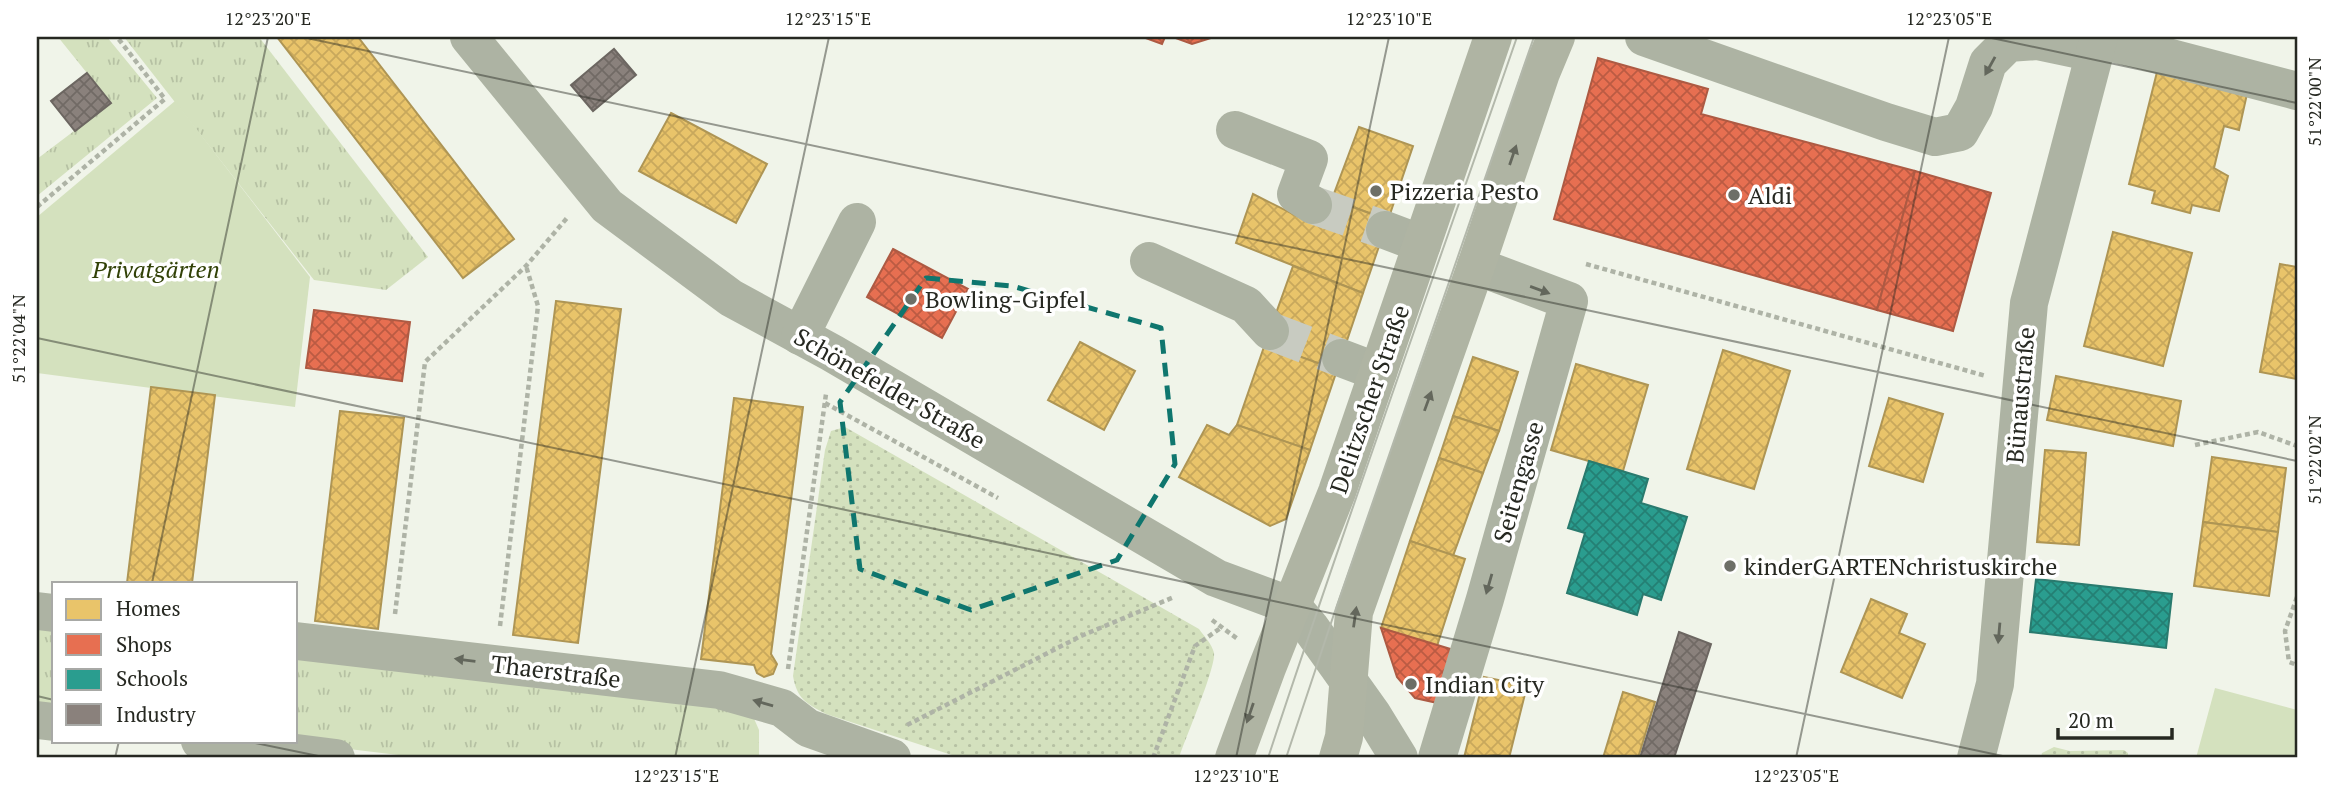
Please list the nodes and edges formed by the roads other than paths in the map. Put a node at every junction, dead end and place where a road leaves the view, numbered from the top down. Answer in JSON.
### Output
{"nodes":[{"id":1,"x":469,"y":37,"type":"edge"},
{"id":2,"x":1493,"y":37,"type":"edge"},
{"id":3,"x":1556,"y":37,"type":"edge"},
{"id":4,"x":1644,"y":37,"type":"edge"},
{"id":5,"x":2097,"y":43,"type":"edge"},
{"id":6,"x":2297,"y":91,"type":"edge"},
{"id":7,"x":1235,"y":130,"type":"dead end"},
{"id":8,"x":1313,"y":205,"type":"dead end"},
{"id":9,"x":858,"y":222,"type":"dead end"},
{"id":10,"x":1385,"y":230,"type":"tunnel mouth"},
{"id":11,"x":1422,"y":244,"type":"junction"},
{"id":12,"x":1149,"y":261,"type":"dead end"},
{"id":13,"x":1476,"y":266,"type":"junction"},
{"id":14,"x":1270,"y":331,"type":"tunnel mouth"},
{"id":15,"x":816,"y":344,"type":"junction"},
{"id":16,"x":1341,"y":358,"type":"tunnel mouth"},
{"id":17,"x":1378,"y":372,"type":"junction"},
{"id":18,"x":1292,"y":607,"type":"junction"},
{"id":19,"x":298,"y":640,"type":"edge"},
{"id":20,"x":1349,"y":684,"type":"junction"},
{"id":21,"x":795,"y":731,"type":"edge"},
{"id":22,"x":208,"y":742,"type":"edge"},
{"id":23,"x":877,"y":753,"type":"edge"},
{"id":24,"x":336,"y":758,"type":"edge"},
{"id":25,"x":1234,"y":758,"type":"edge"},
{"id":26,"x":1338,"y":758,"type":"edge"},
{"id":27,"x":1399,"y":758,"type":"edge"},
{"id":28,"x":1437,"y":758,"type":"edge"},
{"id":29,"x":1976,"y":758,"type":"edge"}],
"edges":[{"from":1,"to":15,"type":"street","name":"Schönefelder Straße"},
{"from":2,"to":11,"type":"main road","name":"Delitzscher Straße"},
{"from":13,"to":3,"type":"main road","one_way":true},
{"from":5,"to":4,"type":"street","one_way":true},
{"from":5,"to":6,"type":"street"},
{"from":5,"to":29,"type":"street","name":"Bünaustraße","one_way":true},
{"from":7,"to":8,"type":"street"},
{"from":9,"to":15,"type":"street"},
{"from":10,"to":11,"type":"street"},
{"from":11,"to":17,"type":"main road","name":"Delitzscher Straße"},
{"from":12,"to":14,"type":"street"},
{"from":20,"to":13,"type":"main road","one_way":true},
{"from":13,"to":28,"type":"street","name":"Seitengasse","one_way":true},
{"from":15,"to":18,"type":"street","name":"Schönefelder Straße"},
{"from":16,"to":17,"type":"street"},
{"from":17,"to":18,"type":"main road","name":"Delitzscher Straße"},
{"from":18,"to":20,"type":"street","name":"Schönefelder Straße"},
{"from":18,"to":25,"type":"main road","name":"Delitzscher Straße","one_way":true},
{"from":21,"to":19,"type":"street","name":"Thaerstraße","one_way":true},
{"from":20,"to":26,"type":"main road"},
{"from":20,"to":27,"type":"street","name":"Schönefelder Straße"},
{"from":21,"to":23,"type":"street","name":"Thaerstraße"},
{"from":22,"to":24,"type":"street"}]}
